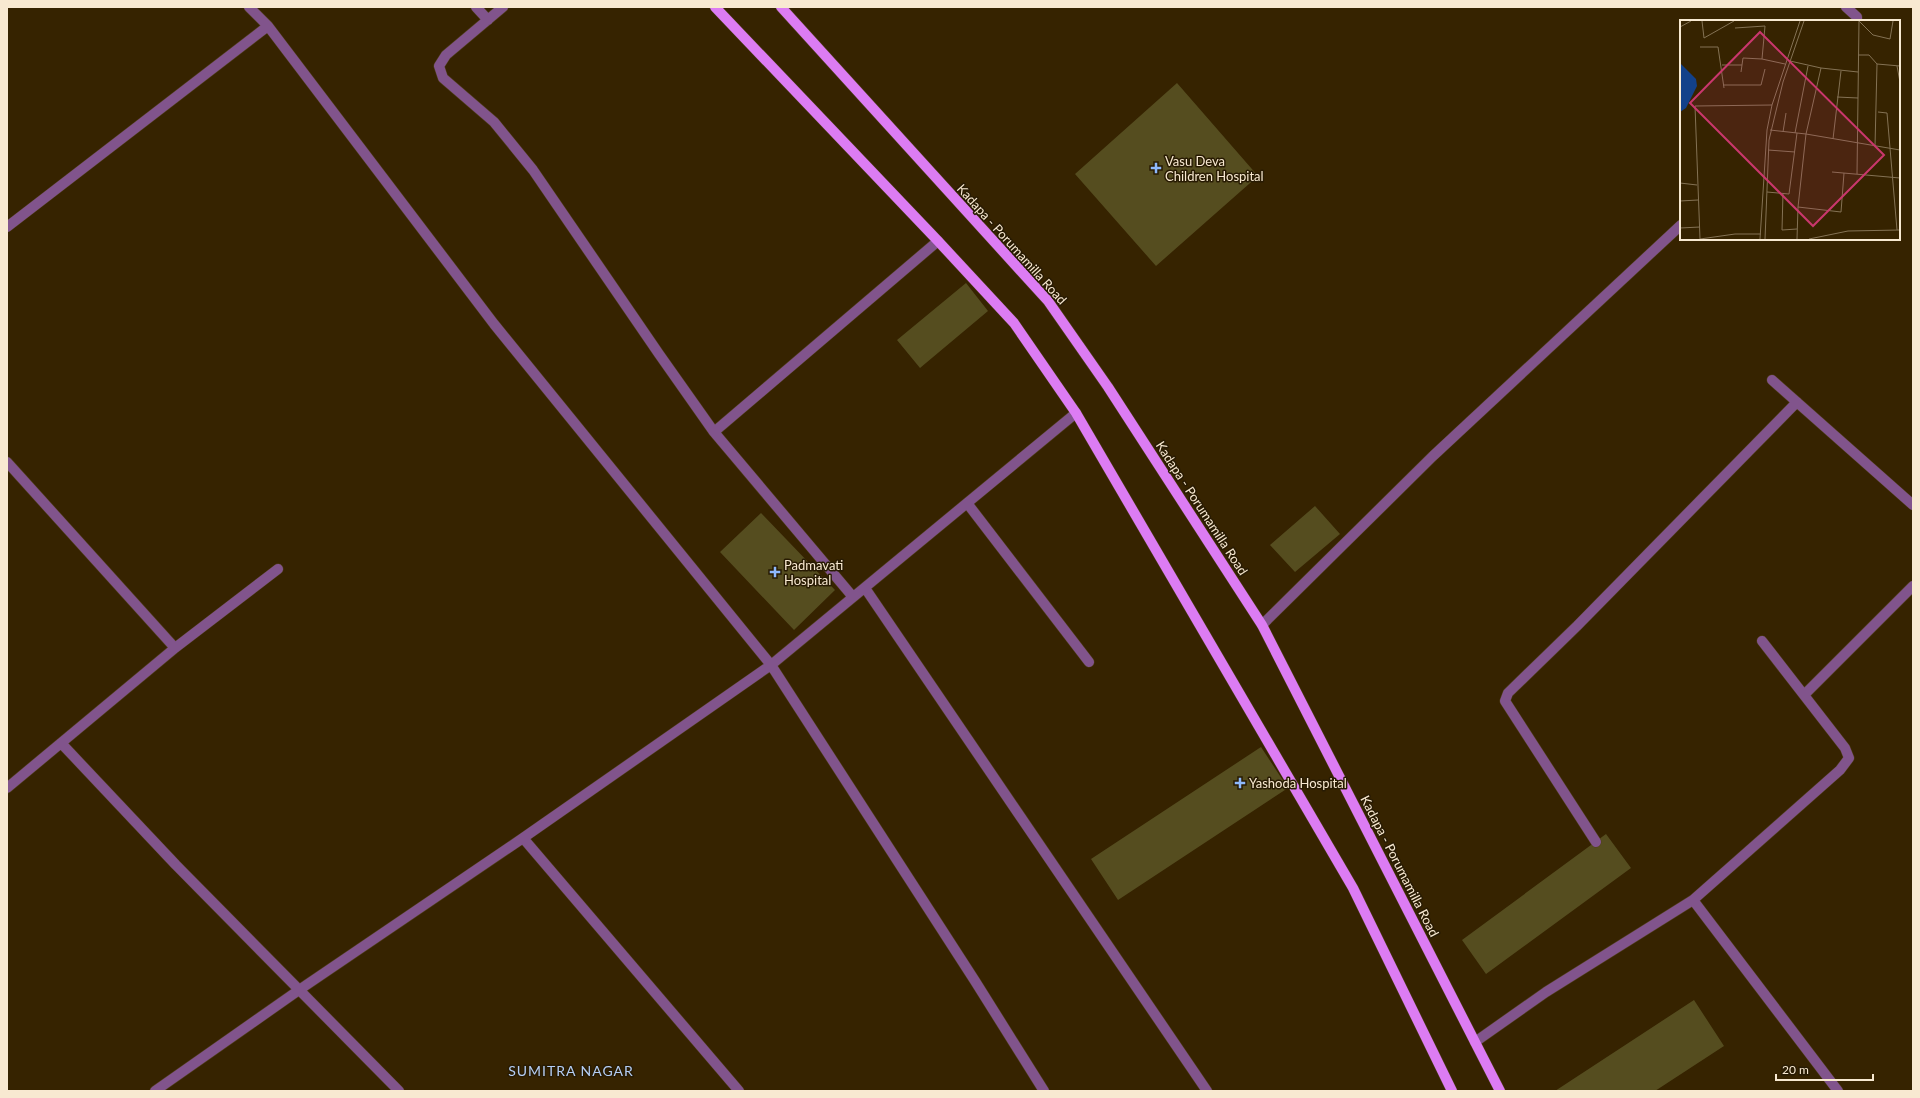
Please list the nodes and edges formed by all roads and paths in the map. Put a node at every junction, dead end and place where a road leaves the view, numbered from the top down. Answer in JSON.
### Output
{"nodes":[{"id":1,"x":249,"y":7,"type":"edge"},
{"id":2,"x":476,"y":7,"type":"edge"},
{"id":3,"x":503,"y":7,"type":"edge"},
{"id":4,"x":715,"y":7,"type":"edge"},
{"id":5,"x":781,"y":7,"type":"edge"},
{"id":6,"x":1846,"y":7,"type":"edge"},
{"id":7,"x":488,"y":20,"type":"junction"},
{"id":8,"x":1857,"y":20,"type":"edge"},
{"id":9,"x":268,"y":26,"type":"junction"},
{"id":10,"x":7,"y":226,"type":"edge"},
{"id":11,"x":1680,"y":226,"type":"edge"},
{"id":12,"x":938,"y":241,"type":"junction"},
{"id":13,"x":1772,"y":380,"type":"dead end"},
{"id":14,"x":1797,"y":402,"type":"junction"},
{"id":15,"x":1076,"y":413,"type":"junction"},
{"id":16,"x":714,"y":432,"type":"junction"},
{"id":17,"x":7,"y":462,"type":"edge"},
{"id":18,"x":967,"y":503,"type":"junction"},
{"id":19,"x":1913,"y":505,"type":"edge"},
{"id":20,"x":278,"y":569,"type":"dead end"},
{"id":21,"x":1913,"y":586,"type":"edge"},
{"id":22,"x":865,"y":588,"type":"junction"},
{"id":23,"x":853,"y":597,"type":"junction"},
{"id":24,"x":1262,"y":625,"type":"junction"},
{"id":25,"x":1762,"y":641,"type":"dead end"},
{"id":26,"x":175,"y":648,"type":"junction"},
{"id":27,"x":1089,"y":662,"type":"dead end"},
{"id":28,"x":771,"y":666,"type":"junction"},
{"id":29,"x":1804,"y":695,"type":"junction"},
{"id":30,"x":61,"y":743,"type":"junction"},
{"id":31,"x":7,"y":788,"type":"edge"},
{"id":32,"x":523,"y":838,"type":"junction"},
{"id":33,"x":1596,"y":842,"type":"dead end"},
{"id":34,"x":1693,"y":900,"type":"junction"},
{"id":35,"x":299,"y":990,"type":"junction"},
{"id":36,"x":1475,"y":1042,"type":"junction"},
{"id":37,"x":155,"y":1091,"type":"edge"},
{"id":38,"x":399,"y":1091,"type":"edge"},
{"id":39,"x":739,"y":1091,"type":"edge"},
{"id":40,"x":1044,"y":1091,"type":"edge"},
{"id":41,"x":1207,"y":1091,"type":"edge"},
{"id":42,"x":1452,"y":1091,"type":"edge"},
{"id":43,"x":1500,"y":1091,"type":"edge"},
{"id":44,"x":1838,"y":1091,"type":"edge"}],
"edges":[{"from":1,"to":9,"type":"street"},
{"from":2,"to":7,"type":"street"},
{"from":3,"to":7,"type":"street"},
{"from":4,"to":12,"type":"main road"},
{"from":5,"to":24,"type":"main road","name":"Kadapa - Porumamilla Road"},
{"from":6,"to":8,"type":"street"},
{"from":7,"to":16,"type":"street"},
{"from":9,"to":10,"type":"street"},
{"from":9,"to":28,"type":"street"},
{"from":11,"to":24,"type":"street"},
{"from":12,"to":15,"type":"main road"},
{"from":12,"to":16,"type":"street"},
{"from":13,"to":14,"type":"street"},
{"from":14,"to":19,"type":"street"},
{"from":14,"to":33,"type":"street"},
{"from":15,"to":18,"type":"street"},
{"from":15,"to":42,"type":"main road"},
{"from":16,"to":23,"type":"street"},
{"from":17,"to":26,"type":"street"},
{"from":18,"to":22,"type":"street"},
{"from":18,"to":27,"type":"street"},
{"from":20,"to":26,"type":"street"},
{"from":21,"to":29,"type":"street"},
{"from":22,"to":23,"type":"street"},
{"from":22,"to":41,"type":"street"},
{"from":23,"to":28,"type":"street"},
{"from":24,"to":36,"type":"main road","name":"Kadapa - Porumamilla Road"},
{"from":25,"to":29,"type":"street"},
{"from":26,"to":30,"type":"street"},
{"from":28,"to":32,"type":"street"},
{"from":28,"to":40,"type":"street"},
{"from":29,"to":34,"type":"street"},
{"from":30,"to":31,"type":"street"},
{"from":30,"to":35,"type":"street"},
{"from":32,"to":35,"type":"street"},
{"from":32,"to":39,"type":"street"},
{"from":34,"to":36,"type":"street"},
{"from":34,"to":44,"type":"street"},
{"from":35,"to":37,"type":"street"},
{"from":35,"to":38,"type":"street"},
{"from":36,"to":43,"type":"main road","name":"Kadapa - Porumamilla Road"}]}
